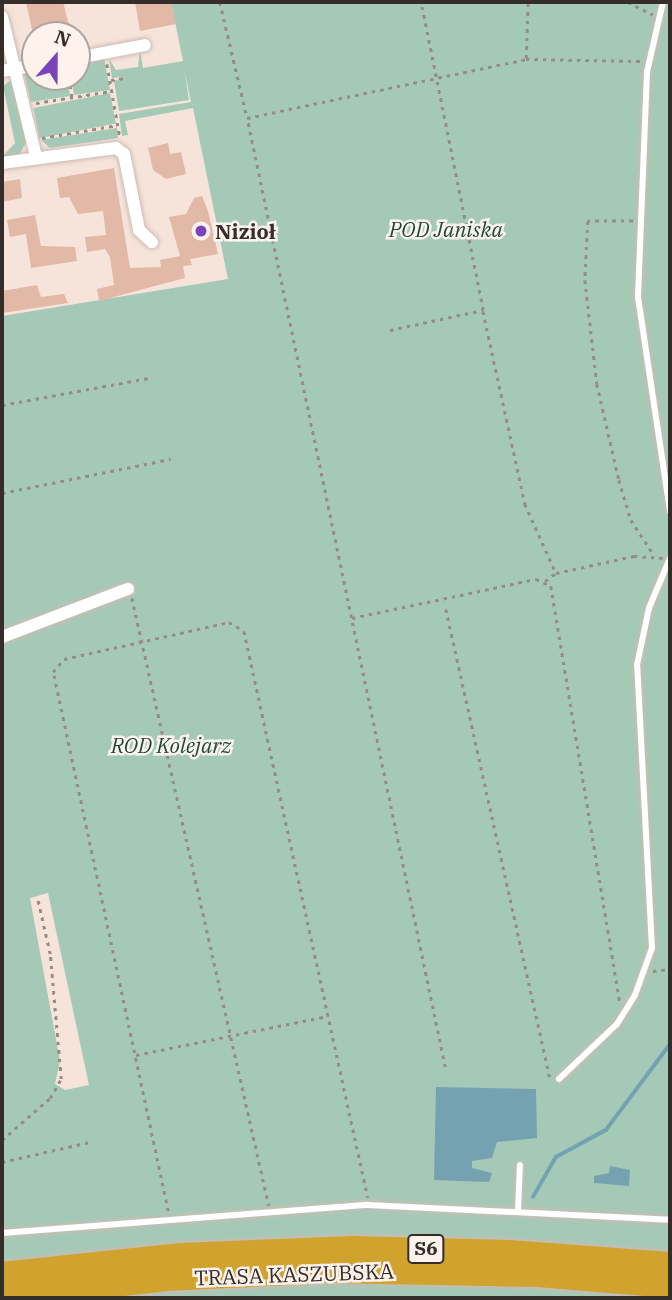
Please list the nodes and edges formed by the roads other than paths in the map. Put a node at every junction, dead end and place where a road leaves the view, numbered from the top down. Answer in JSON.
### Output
{"nodes":[{"id":1,"x":663,"y":2,"type":"edge"},
{"id":2,"x":2,"y":17,"type":"edge"},
{"id":3,"x":145,"y":45,"type":"dead end"},
{"id":4,"x":91,"y":56,"type":"edge"},
{"id":5,"x":8,"y":70,"type":"edge"},
{"id":6,"x":36,"y":158,"type":"junction"},
{"id":7,"x":2,"y":163,"type":"edge"},
{"id":8,"x":152,"y":242,"type":"dead end"},
{"id":9,"x":670,"y":512,"type":"edge"},
{"id":10,"x":670,"y":559,"type":"edge"},
{"id":11,"x":128,"y":589,"type":"road end"},
{"id":12,"x":2,"y":637,"type":"edge"},
{"id":13,"x":559,"y":1079,"type":"road end"},
{"id":14,"x":520,"y":1165,"type":"dead end"},
{"id":15,"x":518,"y":1210,"type":"junction"},
{"id":16,"x":670,"y":1220,"type":"edge"},
{"id":17,"x":2,"y":1233,"type":"edge"},
{"id":18,"x":670,"y":1264,"type":"edge"},
{"id":19,"x":2,"y":1274,"type":"edge"},
{"id":20,"x":670,"y":1286,"type":"edge"},
{"id":21,"x":2,"y":1298,"type":"edge"}],
"edges":[{"from":1,"to":9,"type":"lane"},
{"from":2,"to":5,"type":"street"},
{"from":3,"to":4,"type":"street"},
{"from":5,"to":6,"type":"street"},
{"from":6,"to":7,"type":"street"},
{"from":6,"to":8,"type":"street"},
{"from":10,"to":13,"type":"lane"},
{"from":11,"to":12,"type":"street"},
{"from":14,"to":15,"type":"lane"},
{"from":15,"to":16,"type":"lane"},
{"from":15,"to":17,"type":"lane"},
{"from":18,"to":19,"type":"highway","name":"TRASA KASZUBSKA","number":"S6"},
{"from":20,"to":21,"type":"highway","name":"TRASA KASZUBSKA","number":"S6"}]}
